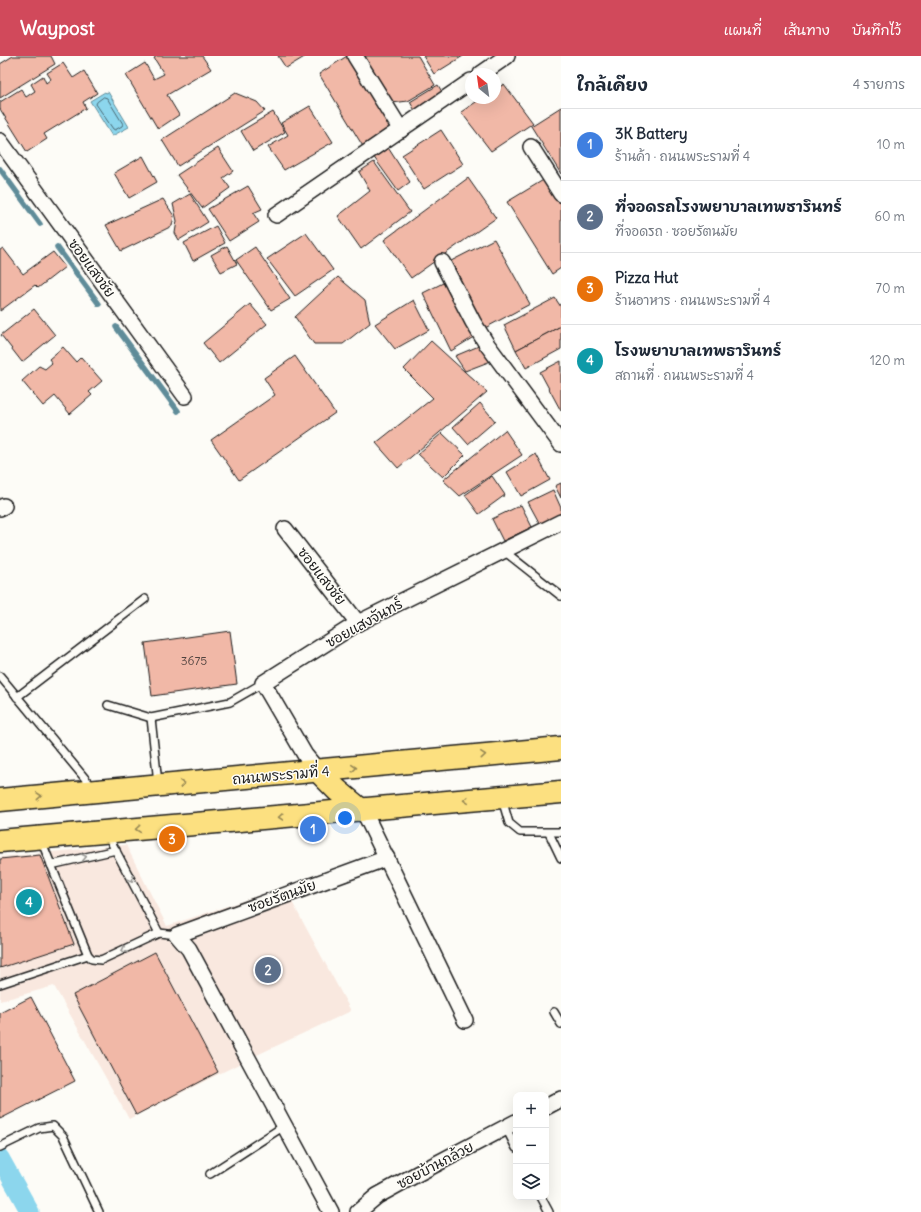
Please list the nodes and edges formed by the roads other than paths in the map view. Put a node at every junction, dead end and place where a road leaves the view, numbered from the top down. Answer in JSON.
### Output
{"nodes":[{"id":1,"x":355,"y":56,"type":"edge"},
{"id":2,"x":507,"y":56,"type":"edge"},
{"id":3,"x":490,"y":68,"type":"edge"},
{"id":4,"x":465,"y":85,"type":"edge"},
{"id":5,"x":401,"y":130,"type":"junction"},
{"id":6,"x":0,"y":141,"type":"edge"},
{"id":7,"x":531,"y":147,"type":"dead end"},
{"id":8,"x":561,"y":194,"type":"edge"},
{"id":9,"x":276,"y":215,"type":"dead end"},
{"id":10,"x":442,"y":262,"type":"dead end"},
{"id":11,"x":185,"y":396,"type":"dead end"},
{"id":12,"x":561,"y":444,"type":"edge"},
{"id":13,"x":561,"y":522,"type":"edge"},
{"id":14,"x":285,"y":529,"type":"dead end"},
{"id":15,"x":504,"y":551,"type":"junction"},
{"id":16,"x":561,"y":596,"type":"edge"},
{"id":17,"x":145,"y":599,"type":"dead end"},
{"id":18,"x":358,"y":623,"type":"junction"},
{"id":19,"x":0,"y":676,"type":"edge"},
{"id":20,"x":263,"y":683,"type":"junction"},
{"id":21,"x":18,"y":697,"type":"junction"},
{"id":22,"x":108,"y":705,"type":"dead end"},
{"id":23,"x":151,"y":718,"type":"junction"},
{"id":24,"x":561,"y":748,"type":"edge"},
{"id":25,"x":318,"y":771,"type":"junction"},
{"id":26,"x":158,"y":786,"type":"junction"},
{"id":27,"x":96,"y":792,"type":"junction"},
{"id":28,"x":561,"y":792,"type":"edge"},
{"id":29,"x":502,"y":797,"type":"junction"},
{"id":30,"x":0,"y":800,"type":"edge"},
{"id":31,"x":362,"y":810,"type":"junction"},
{"id":32,"x":561,"y":832,"type":"edge"},
{"id":33,"x":549,"y":833,"type":"junction"},
{"id":34,"x":40,"y":838,"type":"junction"},
{"id":35,"x":0,"y":841,"type":"edge"},
{"id":36,"x":111,"y":841,"type":"junction"},
{"id":37,"x":387,"y":858,"type":"junction"},
{"id":38,"x":561,"y":858,"type":"edge"},
{"id":39,"x":51,"y":865,"type":"junction"},
{"id":40,"x":159,"y":934,"type":"junction"},
{"id":41,"x":177,"y":935,"type":"junction"},
{"id":42,"x":88,"y":955,"type":"junction"},
{"id":43,"x":0,"y":984,"type":"edge"},
{"id":44,"x":554,"y":1012,"type":"dead end"},
{"id":45,"x":465,"y":1020,"type":"dead end"},
{"id":46,"x":561,"y":1024,"type":"edge"},
{"id":47,"x":561,"y":1099,"type":"edge"},
{"id":48,"x":549,"y":1105,"type":"edge"},
{"id":49,"x":511,"y":1125,"type":"edge"},
{"id":50,"x":284,"y":1126,"type":"junction"},
{"id":51,"x":0,"y":1147,"type":"edge"},
{"id":52,"x":210,"y":1174,"type":"dead end"},
{"id":53,"x":543,"y":1200,"type":"edge"},
{"id":54,"x":99,"y":1212,"type":"edge"},
{"id":55,"x":332,"y":1212,"type":"edge"},
{"id":56,"x":358,"y":1212,"type":"edge"},
{"id":57,"x":549,"y":1212,"type":"edge"}],
"edges":[{"from":1,"to":5,"type":"street"},
{"from":2,"to":3,"type":"street"},
{"from":4,"to":5,"type":"street"},
{"from":5,"to":9,"type":"street"},
{"from":6,"to":11,"type":"street","name":"ซอยแสงชัย"},
{"from":7,"to":8,"type":"street"},
{"from":10,"to":12,"type":"street"},
{"from":13,"to":15,"type":"street","name":"ซอยแสงจันทร์"},
{"from":14,"to":18,"type":"street","name":"ซอยแสงชัย"},
{"from":15,"to":16,"type":"lane"},
{"from":15,"to":18,"type":"street","name":"ซอยแสงจันทร์"},
{"from":17,"to":21,"type":"lane"},
{"from":18,"to":20,"type":"street","name":"ซอยแสงจันทร์"},
{"from":19,"to":21,"type":"lane"},
{"from":20,"to":23,"type":"lane"},
{"from":20,"to":25,"type":"street"},
{"from":21,"to":27,"type":"lane"},
{"from":22,"to":23,"type":"lane"},
{"from":23,"to":26,"type":"lane"},
{"from":25,"to":24,"type":"main road","name":"ถนนพระรามที่ 4","one_way":true},
{"from":26,"to":25,"type":"main road","name":"ถนนพระรามที่ 4","one_way":true},
{"from":25,"to":31,"type":"main road"},
{"from":26,"to":27,"type":"main road","name":"ถนนพระรามที่ 4"},
{"from":30,"to":27,"type":"main road","name":"ถนนพระรามที่ 4","one_way":true},
{"from":28,"to":29,"type":"main road"},
{"from":29,"to":31,"type":"main road","one_way":true},
{"from":29,"to":33,"type":"lane"},
{"from":31,"to":36,"type":"main road","one_way":true},
{"from":31,"to":37,"type":"street"},
{"from":32,"to":33,"type":"lane"},
{"from":33,"to":38,"type":"lane"},
{"from":34,"to":35,"type":"main road"},
{"from":34,"to":36,"type":"main road"},
{"from":34,"to":39,"type":"lane"},
{"from":39,"to":36,"type":"lane","one_way":true},
{"from":36,"to":40,"type":"lane","one_way":true},
{"from":37,"to":41,"type":"street","name":"ซอยรัตนมัย"},
{"from":37,"to":45,"type":"street"},
{"from":39,"to":42,"type":"lane"},
{"from":40,"to":41,"type":"lane"},
{"from":40,"to":42,"type":"lane","one_way":true},
{"from":41,"to":50,"type":"street"},
{"from":42,"to":43,"type":"lane"},
{"from":44,"to":46,"type":"lane"},
{"from":47,"to":48,"type":"street"},
{"from":49,"to":56,"type":"street","name":"ซอยบ้านกล้วย"},
{"from":50,"to":52,"type":"lane"},
{"from":50,"to":55,"type":"street"},
{"from":51,"to":54,"type":"lane"},
{"from":53,"to":57,"type":"lane"}]}
